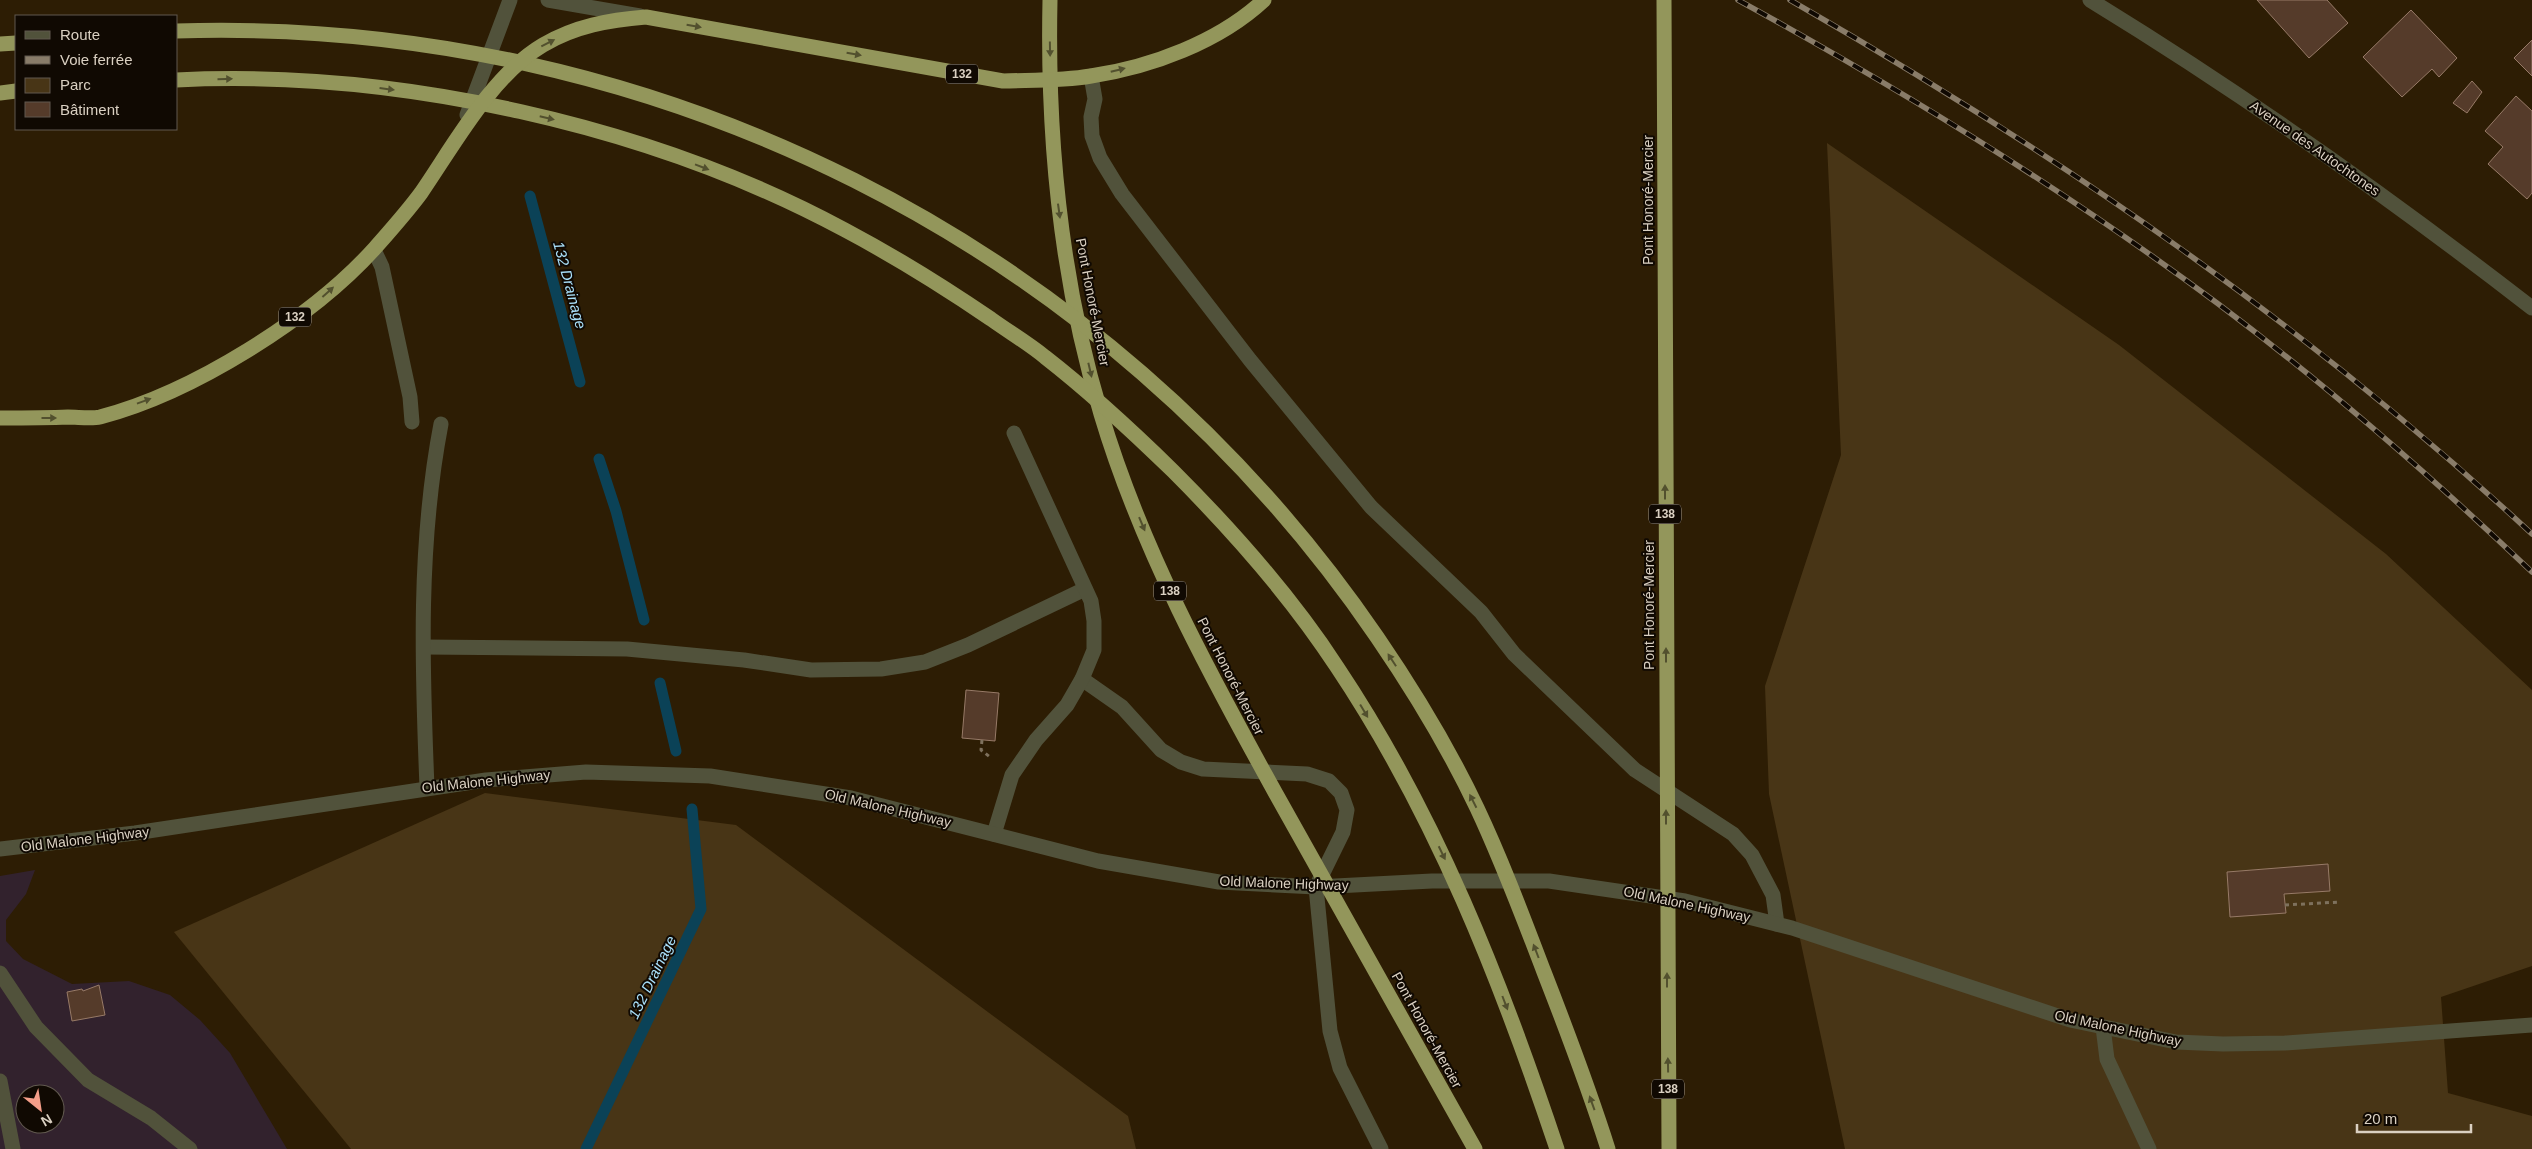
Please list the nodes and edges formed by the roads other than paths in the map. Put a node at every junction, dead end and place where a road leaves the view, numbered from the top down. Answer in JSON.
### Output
{"nodes":[{"id":1,"x":510,"y":0,"type":"edge"},
{"id":2,"x":548,"y":0,"type":"edge"},
{"id":3,"x":1050,"y":0,"type":"edge"},
{"id":4,"x":1264,"y":0,"type":"edge"},
{"id":5,"x":1664,"y":0,"type":"edge"},
{"id":6,"x":2090,"y":0,"type":"edge"},
{"id":7,"x":646,"y":17,"type":"junction"},
{"id":8,"x":178,"y":31,"type":"edge"},
{"id":9,"x":15,"y":43,"type":"edge"},
{"id":10,"x":0,"y":44,"type":"edge"},
{"id":11,"x":1091,"y":76,"type":"junction"},
{"id":12,"x":178,"y":80,"type":"edge"},
{"id":13,"x":15,"y":91,"type":"edge"},
{"id":14,"x":0,"y":93,"type":"edge"},
{"id":15,"x":445,"y":156,"type":"junction"},
{"id":16,"x":374,"y":250,"type":"junction"},
{"id":17,"x":2532,"y":308,"type":"edge"},
{"id":18,"x":0,"y":418,"type":"edge"},
{"id":19,"x":412,"y":422,"type":"dead end"},
{"id":20,"x":441,"y":424,"type":"dead end"},
{"id":21,"x":1014,"y":433,"type":"dead end"},
{"id":22,"x":1086,"y":589,"type":"junction"},
{"id":23,"x":424,"y":647,"type":"junction"},
{"id":24,"x":1082,"y":679,"type":"junction"},
{"id":25,"x":427,"y":787,"type":"junction"},
{"id":26,"x":994,"y":834,"type":"junction"},
{"id":27,"x":0,"y":849,"type":"edge"},
{"id":28,"x":1316,"y":887,"type":"junction"},
{"id":29,"x":1777,"y":924,"type":"junction"},
{"id":30,"x":0,"y":973,"type":"edge"},
{"id":31,"x":2532,"y":1025,"type":"edge"},
{"id":32,"x":2103,"y":1027,"type":"junction"},
{"id":33,"x":0,"y":1081,"type":"edge"},
{"id":34,"x":13,"y":1149,"type":"edge"},
{"id":35,"x":190,"y":1149,"type":"edge"},
{"id":36,"x":1382,"y":1149,"type":"edge"},
{"id":37,"x":1475,"y":1149,"type":"edge"},
{"id":38,"x":1557,"y":1149,"type":"edge"},
{"id":39,"x":1608,"y":1149,"type":"edge"},
{"id":40,"x":1669,"y":1149,"type":"edge"},
{"id":41,"x":2149,"y":1149,"type":"edge"}],
"edges":[{"from":1,"to":15,"type":"street"},
{"from":2,"to":7,"type":"street"},
{"from":3,"to":37,"type":"highway","name":"Pont Honoré-Mercier","number":"138","one_way":true},
{"from":11,"to":4,"type":"highway","number":"132","one_way":true},
{"from":40,"to":5,"type":"highway","name":"Pont Honoré-Mercier","number":"138","one_way":true},
{"from":6,"to":17,"type":"street","name":"Avenue des Autochtones"},
{"from":7,"to":11,"type":"highway","number":"132","one_way":true},
{"from":15,"to":7,"type":"highway","number":"132","one_way":true},
{"from":39,"to":8,"type":"highway","one_way":true},
{"from":9,"to":10,"type":"highway"},
{"from":11,"to":29,"type":"street"},
{"from":12,"to":38,"type":"highway","one_way":true},
{"from":13,"to":14,"type":"highway"},
{"from":15,"to":16,"type":"highway","number":"132"},
{"from":18,"to":16,"type":"highway","number":"132","one_way":true},
{"from":16,"to":19,"type":"street"},
{"from":20,"to":23,"type":"street"},
{"from":21,"to":22,"type":"street"},
{"from":22,"to":23,"type":"street"},
{"from":22,"to":24,"type":"street"},
{"from":23,"to":25,"type":"street"},
{"from":24,"to":26,"type":"street"},
{"from":24,"to":28,"type":"street"},
{"from":25,"to":26,"type":"street","name":"Old Malone Highway"},
{"from":25,"to":27,"type":"street","name":"Old Malone Highway"},
{"from":26,"to":28,"type":"street","name":"Old Malone Highway"},
{"from":28,"to":29,"type":"street","name":"Old Malone Highway"},
{"from":28,"to":36,"type":"street"},
{"from":29,"to":32,"type":"street","name":"Old Malone Highway"},
{"from":30,"to":35,"type":"street"},
{"from":31,"to":32,"type":"street","name":"Old Malone Highway"},
{"from":32,"to":41,"type":"street"},
{"from":33,"to":34,"type":"street"}]}
